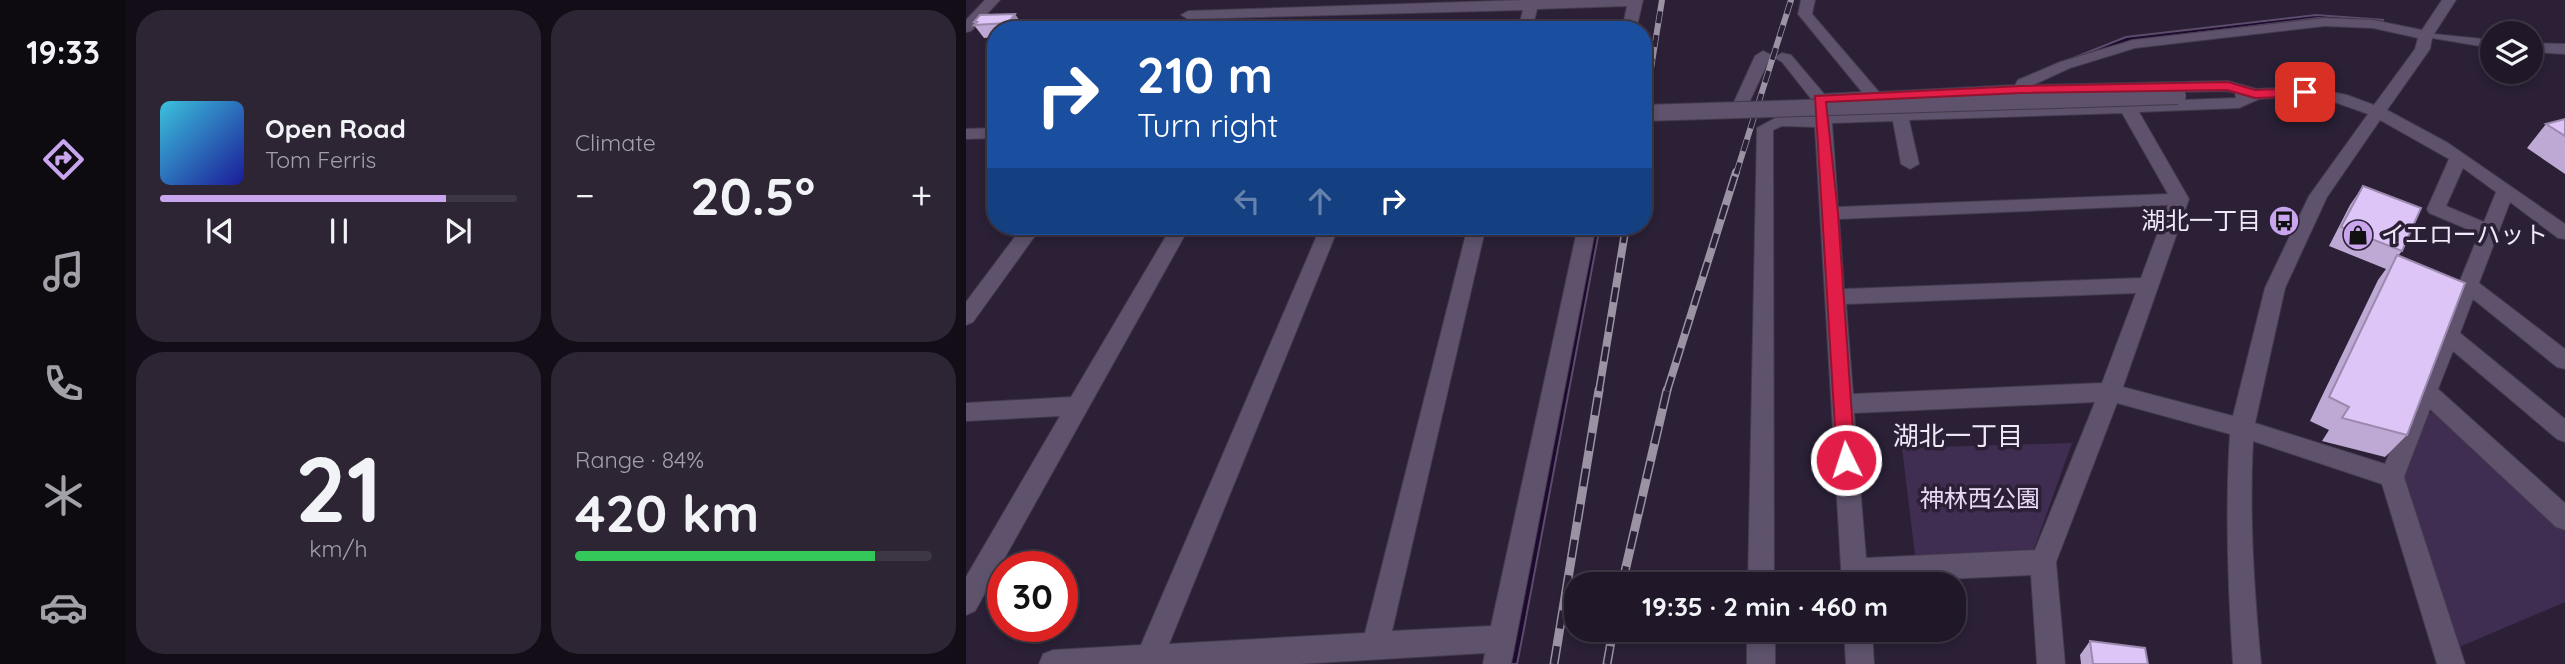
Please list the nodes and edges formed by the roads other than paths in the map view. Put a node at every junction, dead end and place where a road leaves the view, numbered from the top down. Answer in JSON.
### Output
{"nodes":[{"id":1,"x":993,"y":0,"type":"edge"},
{"id":2,"x":1199,"y":0,"type":"edge"},
{"id":3,"x":1808,"y":0,"type":"edge"},
{"id":4,"x":2449,"y":0,"type":"edge"},
{"id":5,"x":2466,"y":0,"type":"edge"},
{"id":6,"x":1636,"y":1,"type":"edge"},
{"id":7,"x":1532,"y":3,"type":"edge"},
{"id":8,"x":1421,"y":4,"type":"edge"},
{"id":9,"x":1307,"y":6,"type":"edge"},
{"id":10,"x":1188,"y":15,"type":"junction"},
{"id":11,"x":1184,"y":21,"type":"edge"},
{"id":12,"x":1527,"y":21,"type":"edge"},
{"id":13,"x":1631,"y":21,"type":"edge"},
{"id":14,"x":966,"y":28,"type":"edge"},
{"id":15,"x":2429,"y":41,"type":"junction"},
{"id":16,"x":2480,"y":43,"type":"edge"},
{"id":17,"x":2543,"y":48,"type":"edge"},
{"id":18,"x":2565,"y":49,"type":"edge"},
{"id":19,"x":2021,"y":90,"type":"junction"},
{"id":20,"x":2255,"y":94,"type":"junction"},
{"id":21,"x":1874,"y":96,"type":"junction"},
{"id":22,"x":1819,"y":99,"type":"junction"},
{"id":23,"x":1742,"y":102,"type":"dead end"},
{"id":24,"x":2128,"y":108,"type":"junction"},
{"id":25,"x":1652,"y":113,"type":"edge"},
{"id":26,"x":2378,"y":113,"type":"junction"},
{"id":27,"x":1900,"y":115,"type":"junction"},
{"id":28,"x":1823,"y":120,"type":"junction"},
{"id":29,"x":2458,"y":159,"type":"junction"},
{"id":30,"x":1910,"y":164,"type":"dead end"},
{"id":31,"x":2505,"y":192,"type":"junction"},
{"id":32,"x":2180,"y":199,"type":"junction"},
{"id":33,"x":1831,"y":213,"type":"junction"},
{"id":34,"x":2489,"y":231,"type":"junction"},
{"id":35,"x":2565,"y":233,"type":"edge"},
{"id":36,"x":1027,"y":235,"type":"edge"},
{"id":37,"x":1176,"y":235,"type":"edge"},
{"id":38,"x":1326,"y":235,"type":"edge"},
{"id":39,"x":1475,"y":235,"type":"edge"},
{"id":40,"x":1585,"y":235,"type":"edge"},
{"id":41,"x":2467,"y":284,"type":"junction"},
{"id":42,"x":2149,"y":285,"type":"junction"},
{"id":43,"x":1836,"y":297,"type":"junction"},
{"id":44,"x":966,"y":317,"type":"edge"},
{"id":45,"x":2448,"y":335,"type":"junction"},
{"id":46,"x":2565,"y":361,"type":"edge"},
{"id":47,"x":2110,"y":392,"type":"junction"},
{"id":48,"x":2427,"y":392,"type":"junction"},
{"id":49,"x":1842,"y":404,"type":"junction"},
{"id":50,"x":1078,"y":406,"type":"junction"},
{"id":51,"x":966,"y":412,"type":"edge"},
{"id":52,"x":2242,"y":428,"type":"junction"},
{"id":53,"x":2565,"y":432,"type":"edge"},
{"id":54,"x":2392,"y":477,"type":"junction"},
{"id":55,"x":2565,"y":519,"type":"edge"},
{"id":56,"x":2043,"y":562,"type":"junction"},
{"id":57,"x":1761,"y":572,"type":"edge"},
{"id":58,"x":1854,"y":572,"type":"edge"},
{"id":59,"x":1925,"y":572,"type":"edge"},
{"id":60,"x":966,"y":602,"type":"edge"},
{"id":61,"x":1761,"y":642,"type":"edge"},
{"id":62,"x":1859,"y":642,"type":"edge"},
{"id":63,"x":1375,"y":646,"type":"junction"},
{"id":64,"x":1500,"y":652,"type":"edge"},
{"id":65,"x":1148,"y":662,"type":"edge"},
{"id":66,"x":1053,"y":664,"type":"edge"},
{"id":67,"x":1761,"y":664,"type":"edge"},
{"id":68,"x":1860,"y":664,"type":"edge"},
{"id":69,"x":2051,"y":664,"type":"edge"},
{"id":70,"x":2248,"y":664,"type":"edge"},
{"id":71,"x":2451,"y":664,"type":"edge"}],
"edges":[{"from":1,"to":14,"type":"street"},
{"from":2,"to":10,"type":"street"},
{"from":3,"to":21,"type":"street"},
{"from":4,"to":15,"type":"street"},
{"from":5,"to":15,"type":"street"},
{"from":6,"to":7,"type":"street"},
{"from":6,"to":13,"type":"street"},
{"from":7,"to":8,"type":"street"},
{"from":7,"to":12,"type":"street"},
{"from":8,"to":9,"type":"street"},
{"from":9,"to":10,"type":"street"},
{"from":10,"to":11,"type":"street"},
{"from":15,"to":16,"type":"street"},
{"from":15,"to":19,"type":"street"},
{"from":15,"to":26,"type":"street"},
{"from":17,"to":18,"type":"street"},
{"from":19,"to":20,"type":"street"},
{"from":19,"to":21,"type":"street"},
{"from":20,"to":24,"type":"street"},
{"from":20,"to":25,"type":"street","bridge":true},
{"from":20,"to":26,"type":"street"},
{"from":21,"to":22,"type":"street"},
{"from":22,"to":23,"type":"street"},
{"from":22,"to":28,"type":"street"},
{"from":24,"to":27,"type":"street"},
{"from":24,"to":32,"type":"street"},
{"from":26,"to":29,"type":"street"},
{"from":26,"to":52,"type":"street"},
{"from":27,"to":28,"type":"street"},
{"from":27,"to":30,"type":"street"},
{"from":28,"to":33,"type":"street"},
{"from":28,"to":57,"type":"street"},
{"from":29,"to":31,"type":"street"},
{"from":29,"to":34,"type":"street"},
{"from":31,"to":34,"type":"street"},
{"from":31,"to":35,"type":"street"},
{"from":32,"to":33,"type":"street"},
{"from":32,"to":42,"type":"street"},
{"from":33,"to":43,"type":"street"},
{"from":34,"to":41,"type":"street"},
{"from":36,"to":44,"type":"street"},
{"from":37,"to":50,"type":"street"},
{"from":38,"to":65,"type":"street"},
{"from":39,"to":63,"type":"street"},
{"from":40,"to":64,"type":"street"},
{"from":41,"to":45,"type":"street"},
{"from":41,"to":46,"type":"street"},
{"from":42,"to":43,"type":"street"},
{"from":42,"to":47,"type":"street"},
{"from":43,"to":49,"type":"street"},
{"from":45,"to":48,"type":"street"},
{"from":45,"to":53,"type":"street"},
{"from":47,"to":49,"type":"street"},
{"from":47,"to":52,"type":"street"},
{"from":47,"to":56,"type":"street"},
{"from":48,"to":54,"type":"street"},
{"from":48,"to":55,"type":"street"},
{"from":49,"to":58,"type":"street"},
{"from":50,"to":51,"type":"street"},
{"from":50,"to":60,"type":"street"},
{"from":52,"to":54,"type":"street"},
{"from":52,"to":70,"type":"street"},
{"from":54,"to":71,"type":"street"},
{"from":56,"to":59,"type":"street"},
{"from":56,"to":69,"type":"street"},
{"from":61,"to":67,"type":"street"},
{"from":62,"to":68,"type":"street"},
{"from":63,"to":64,"type":"street"},
{"from":63,"to":65,"type":"street"},
{"from":65,"to":66,"type":"street"}]}
